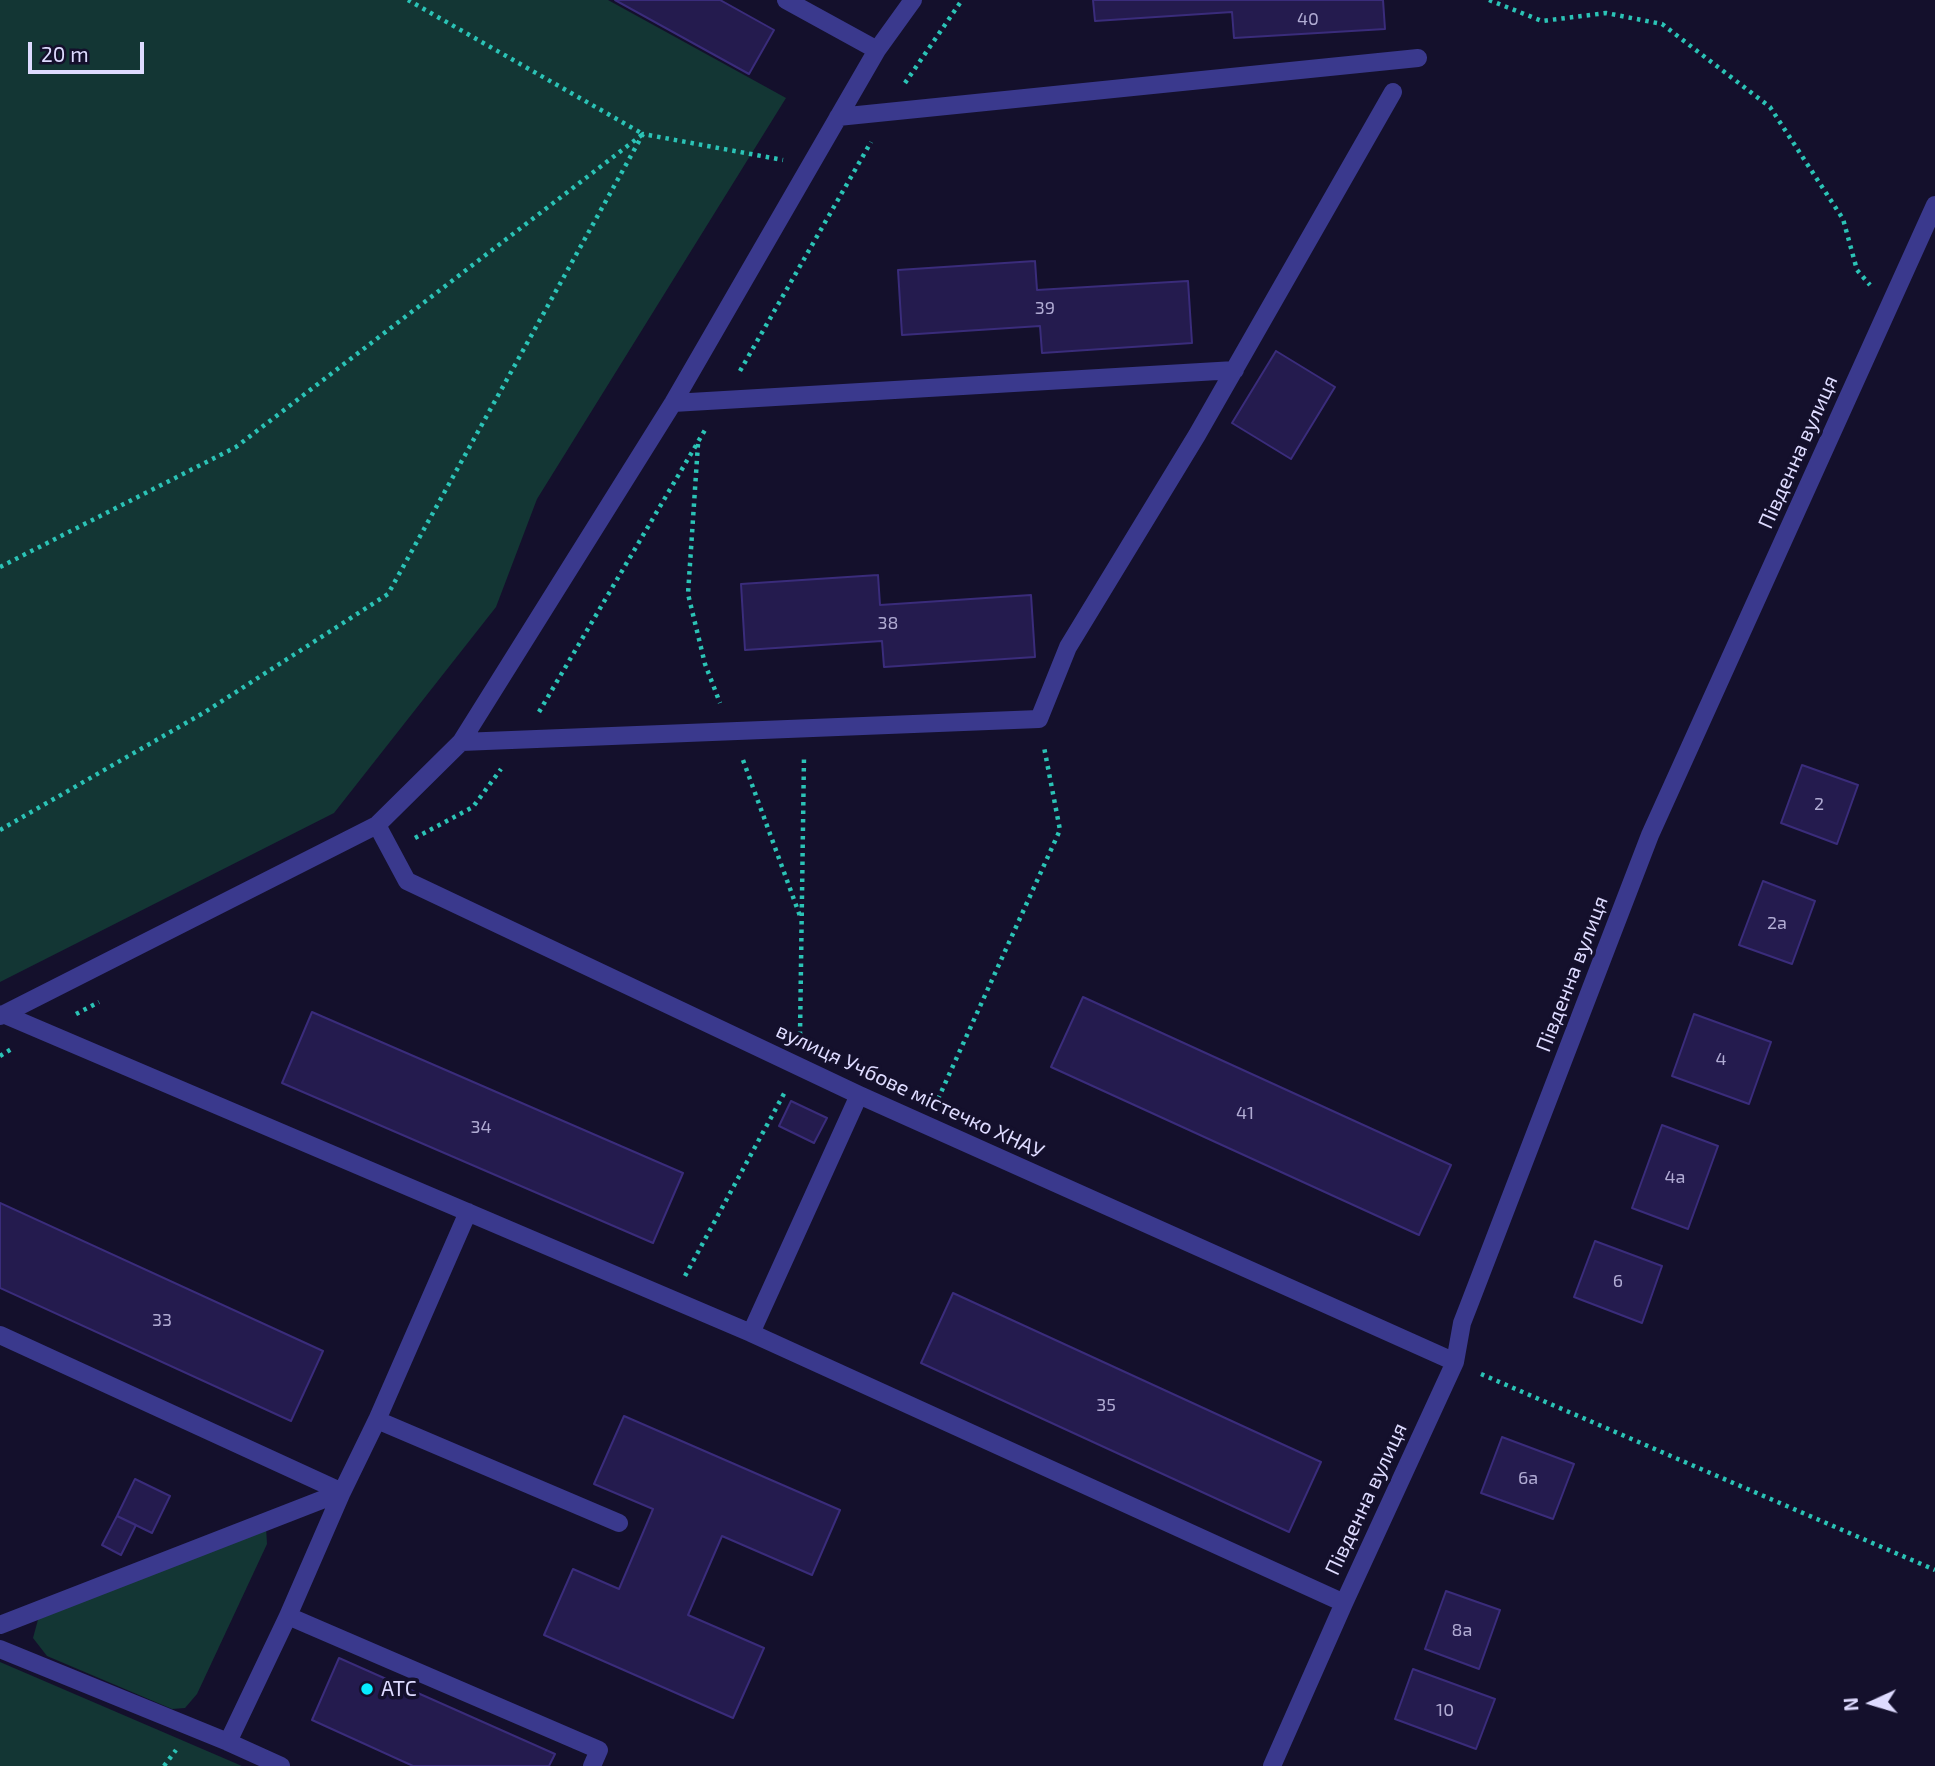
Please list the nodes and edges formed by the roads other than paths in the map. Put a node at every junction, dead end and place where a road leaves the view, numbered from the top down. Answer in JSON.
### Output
{"nodes":[{"id":1,"x":786,"y":0,"type":"edge"},
{"id":2,"x":913,"y":0,"type":"edge"},
{"id":3,"x":877,"y":50,"type":"junction"},
{"id":4,"x":1418,"y":58,"type":"dead end"},
{"id":5,"x":1393,"y":92,"type":"dead end"},
{"id":6,"x":838,"y":117,"type":"junction"},
{"id":7,"x":1935,"y":205,"type":"edge"},
{"id":8,"x":1235,"y":370,"type":"junction"},
{"id":9,"x":673,"y":403,"type":"junction"},
{"id":10,"x":461,"y":742,"type":"junction"},
{"id":11,"x":377,"y":825,"type":"junction"},
{"id":12,"x":1,"y":1015,"type":"edge"},
{"id":13,"x":859,"y":1095,"type":"junction"},
{"id":14,"x":468,"y":1212,"type":"junction"},
{"id":15,"x":751,"y":1333,"type":"junction"},
{"id":16,"x":0,"y":1335,"type":"edge"},
{"id":17,"x":1455,"y":1362,"type":"junction"},
{"id":18,"x":377,"y":1420,"type":"junction"},
{"id":19,"x":342,"y":1492,"type":"junction"},
{"id":20,"x":619,"y":1523,"type":"dead end"},
{"id":21,"x":1344,"y":1603,"type":"junction"},
{"id":22,"x":288,"y":1616,"type":"junction"},
{"id":23,"x":0,"y":1625,"type":"edge"},
{"id":24,"x":0,"y":1649,"type":"edge"},
{"id":25,"x":228,"y":1742,"type":"junction"},
{"id":26,"x":281,"y":1766,"type":"edge"},
{"id":27,"x":592,"y":1766,"type":"edge"},
{"id":28,"x":1272,"y":1766,"type":"edge"}],
"edges":[{"from":1,"to":3,"type":"street"},
{"from":2,"to":3,"type":"street"},
{"from":3,"to":6,"type":"street"},
{"from":4,"to":6,"type":"street"},
{"from":5,"to":8,"type":"street"},
{"from":6,"to":9,"type":"street"},
{"from":7,"to":17,"type":"street","name":"Південна вулиця"},
{"from":8,"to":9,"type":"street"},
{"from":8,"to":10,"type":"street"},
{"from":9,"to":10,"type":"street"},
{"from":10,"to":11,"type":"street"},
{"from":11,"to":12,"type":"street"},
{"from":11,"to":13,"type":"street","name":"вулиця Учбове містечко ХНАУ"},
{"from":12,"to":14,"type":"street"},
{"from":13,"to":15,"type":"street"},
{"from":13,"to":17,"type":"street","name":"вулиця Учбове містечко ХНАУ"},
{"from":14,"to":15,"type":"street"},
{"from":14,"to":18,"type":"street"},
{"from":15,"to":21,"type":"street"},
{"from":16,"to":19,"type":"street"},
{"from":17,"to":21,"type":"street","name":"Південна вулиця"},
{"from":18,"to":19,"type":"street"},
{"from":18,"to":20,"type":"street"},
{"from":19,"to":22,"type":"street"},
{"from":19,"to":23,"type":"street"},
{"from":21,"to":28,"type":"street","name":"Південна вулиця"},
{"from":22,"to":25,"type":"street"},
{"from":22,"to":27,"type":"street"},
{"from":24,"to":25,"type":"street"},
{"from":25,"to":26,"type":"street"}]}
